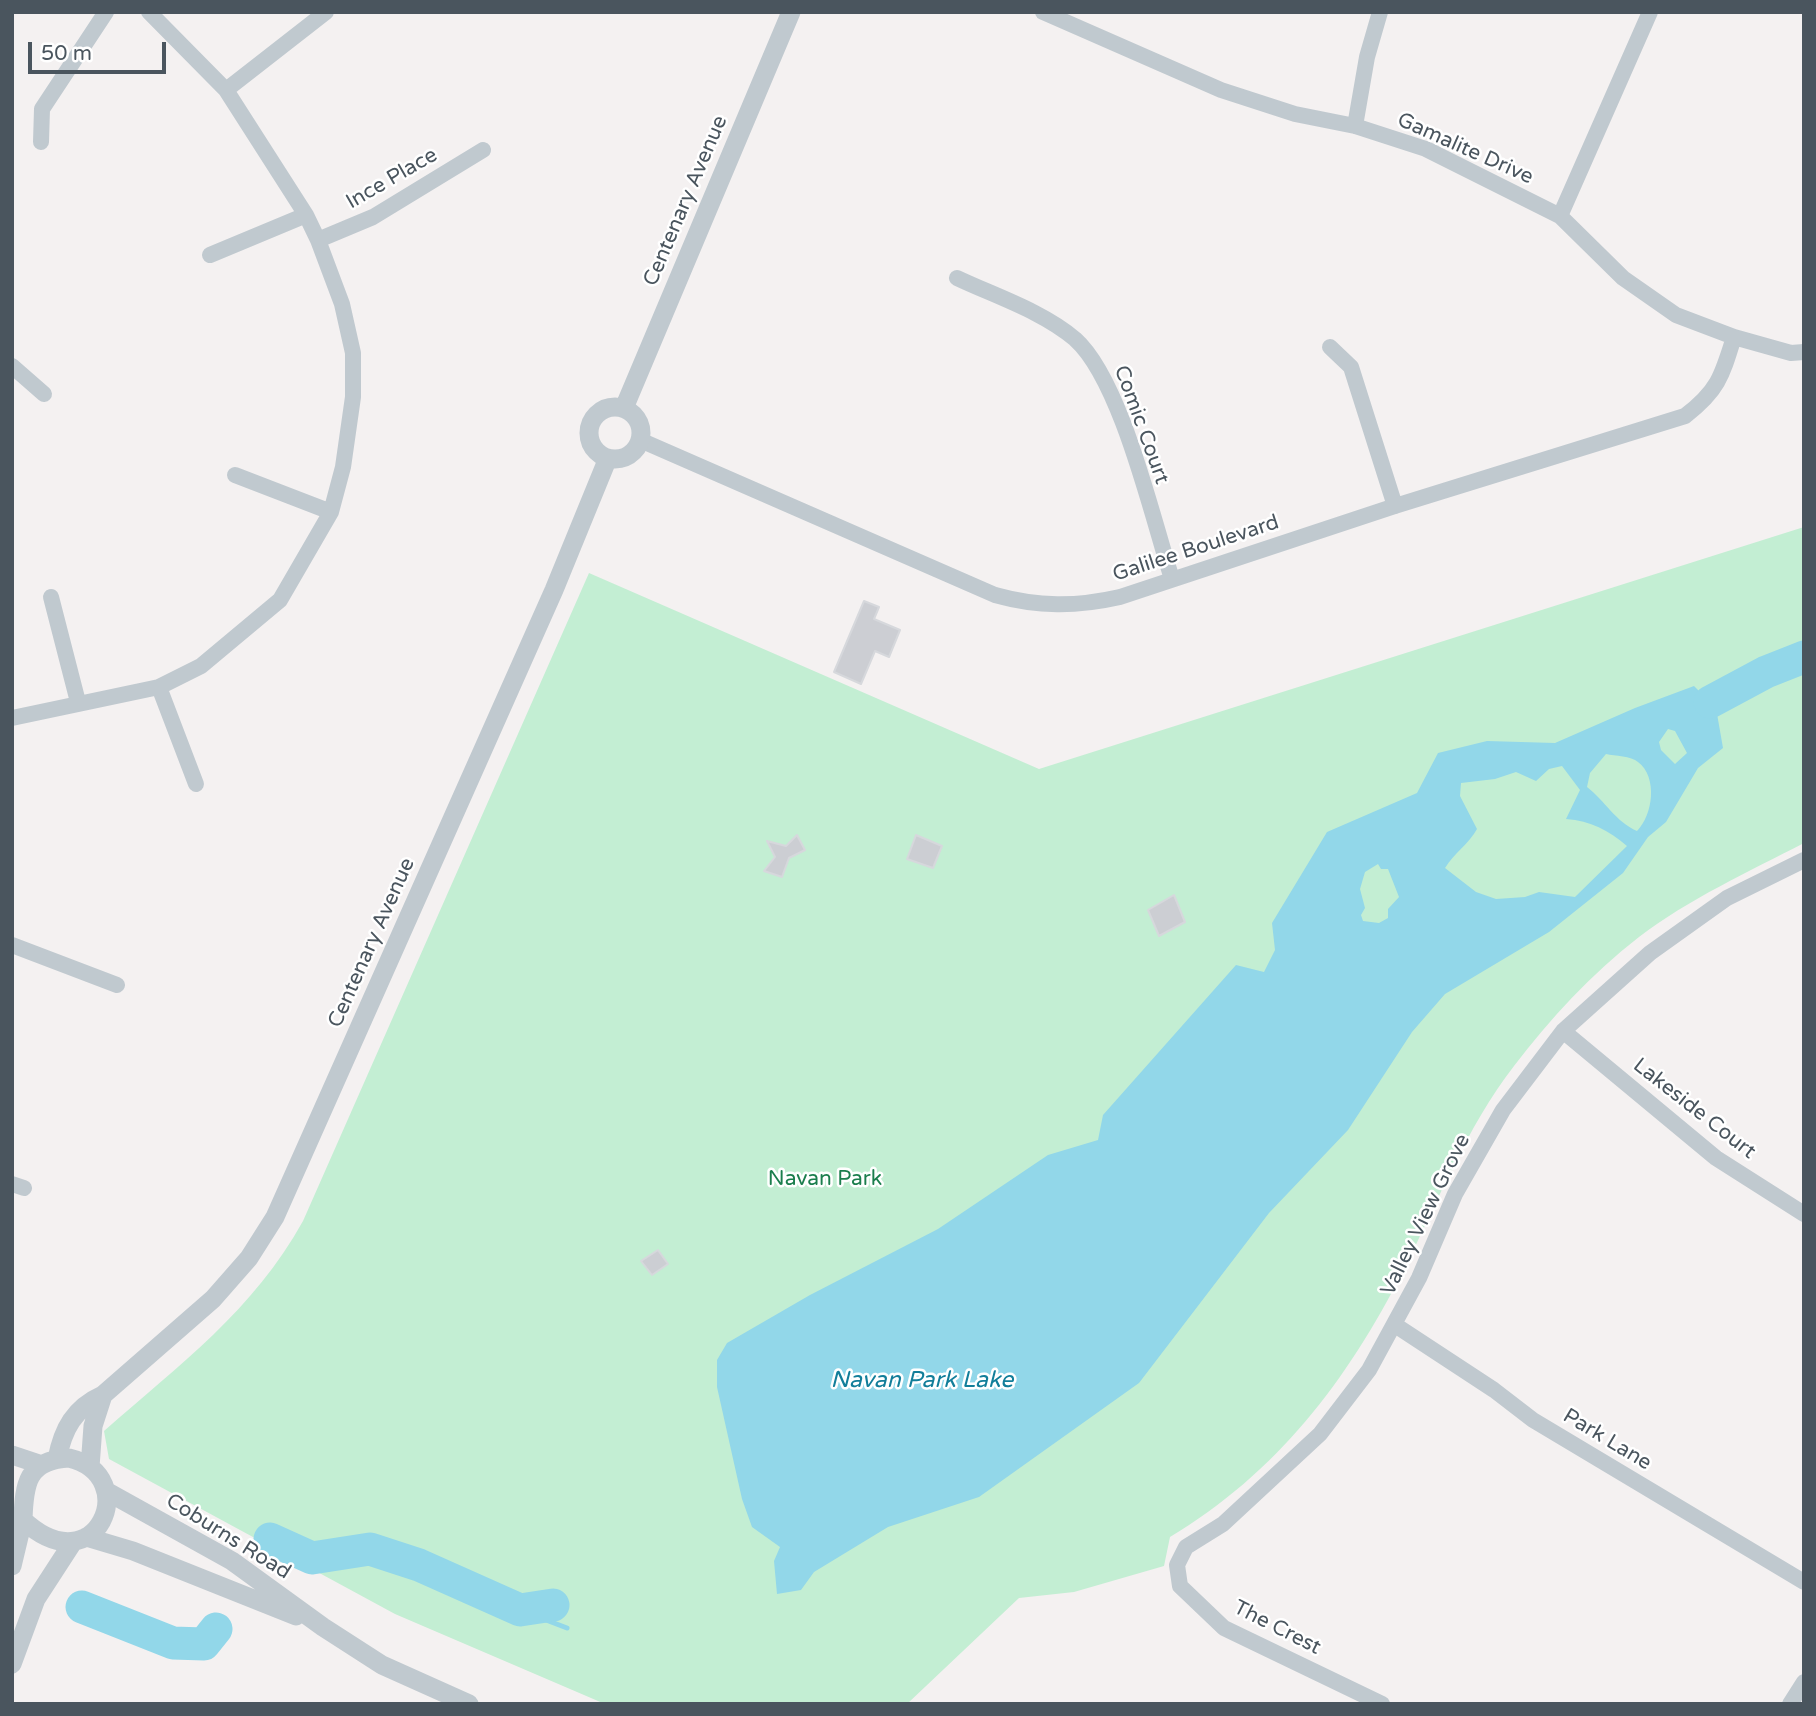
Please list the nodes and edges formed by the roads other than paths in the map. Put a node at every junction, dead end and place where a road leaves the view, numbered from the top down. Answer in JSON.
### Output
{"nodes":[{"id":1,"x":106,"y":12,"type":"edge"},
{"id":2,"x":149,"y":12,"type":"edge"},
{"id":3,"x":326,"y":12,"type":"edge"},
{"id":4,"x":791,"y":12,"type":"edge"},
{"id":5,"x":1043,"y":12,"type":"edge"},
{"id":6,"x":1380,"y":12,"type":"edge"},
{"id":7,"x":1650,"y":12,"type":"edge"},
{"id":8,"x":226,"y":90,"type":"junction"},
{"id":9,"x":1355,"y":126,"type":"junction"},
{"id":10,"x":41,"y":142,"type":"dead end"},
{"id":11,"x":483,"y":150,"type":"dead end"},
{"id":12,"x":306,"y":215,"type":"junction"},
{"id":13,"x":1560,"y":216,"type":"junction"},
{"id":14,"x":318,"y":240,"type":"junction"},
{"id":15,"x":211,"y":255,"type":"dead end"},
{"id":16,"x":957,"y":278,"type":"dead end"},
{"id":17,"x":1734,"y":337,"type":"junction"},
{"id":18,"x":1329,"y":347,"type":"dead end"},
{"id":19,"x":1804,"y":352,"type":"edge"},
{"id":20,"x":12,"y":366,"type":"edge"},
{"id":21,"x":44,"y":394,"type":"dead end"},
{"id":22,"x":624,"y":408,"type":"junction"},
{"id":23,"x":640,"y":440,"type":"junction"},
{"id":24,"x":608,"y":458,"type":"junction"},
{"id":25,"x":235,"y":475,"type":"dead end"},
{"id":26,"x":1395,"y":506,"type":"junction"},
{"id":27,"x":331,"y":512,"type":"junction"},
{"id":28,"x":1171,"y":579,"type":"junction"},
{"id":29,"x":51,"y":597,"type":"dead end"},
{"id":30,"x":159,"y":687,"type":"junction"},
{"id":31,"x":78,"y":702,"type":"junction"},
{"id":32,"x":12,"y":718,"type":"edge"},
{"id":33,"x":196,"y":784,"type":"dead end"},
{"id":34,"x":1804,"y":860,"type":"edge"},
{"id":35,"x":12,"y":945,"type":"edge"},
{"id":36,"x":117,"y":985,"type":"dead end"},
{"id":37,"x":1563,"y":1031,"type":"junction"},
{"id":38,"x":1804,"y":1214,"type":"edge"},
{"id":39,"x":1395,"y":1325,"type":"junction"},
{"id":40,"x":103,"y":1395,"type":"junction"},
{"id":41,"x":12,"y":1455,"type":"edge"},
{"id":42,"x":50,"y":1462,"type":"junction"},
{"id":43,"x":90,"y":1466,"type":"junction"},
{"id":44,"x":106,"y":1491,"type":"junction"},
{"id":45,"x":20,"y":1511,"type":"edge"},
{"id":46,"x":80,"y":1540,"type":"junction"},
{"id":47,"x":1177,"y":1565,"type":"joint"},
{"id":48,"x":12,"y":1566,"type":"edge"},
{"id":49,"x":1804,"y":1582,"type":"edge"},
{"id":50,"x":323,"y":1627,"type":"junction"},
{"id":51,"x":12,"y":1664,"type":"edge"},
{"id":52,"x":1804,"y":1682,"type":"edge"},
{"id":53,"x":469,"y":1704,"type":"edge"},
{"id":54,"x":1382,"y":1704,"type":"edge"},
{"id":55,"x":1790,"y":1704,"type":"edge"}],
"edges":[{"from":1,"to":10,"type":"street"},
{"from":2,"to":8,"type":"street"},
{"from":3,"to":8,"type":"street"},
{"from":4,"to":22,"type":"street","name":"Centenary Avenue"},
{"from":5,"to":9,"type":"street","name":"Gamalite Drive"},
{"from":6,"to":9,"type":"street"},
{"from":7,"to":13,"type":"street"},
{"from":8,"to":12,"type":"street"},
{"from":9,"to":13,"type":"street","name":"Gamalite Drive"},
{"from":11,"to":14,"type":"street","name":"Ince Place"},
{"from":12,"to":14,"type":"street"},
{"from":12,"to":15,"type":"street"},
{"from":13,"to":17,"type":"street","name":"Gamalite Drive"},
{"from":14,"to":27,"type":"street"},
{"from":16,"to":28,"type":"street","name":"Comic Court"},
{"from":17,"to":19,"type":"street","name":"Gamalite Drive"},
{"from":17,"to":26,"type":"street","name":"Galilee Boulevard"},
{"from":18,"to":26,"type":"street"},
{"from":20,"to":21,"type":"street"},
{"from":22,"to":23,"type":"street"},
{"from":22,"to":24,"type":"street"},
{"from":23,"to":24,"type":"street"},
{"from":23,"to":28,"type":"street","name":"Galilee Boulevard"},
{"from":24,"to":40,"type":"street","name":"Centenary Avenue"},
{"from":25,"to":27,"type":"street"},
{"from":26,"to":28,"type":"street","name":"Galilee Boulevard"},
{"from":27,"to":30,"type":"street"},
{"from":29,"to":31,"type":"street"},
{"from":30,"to":31,"type":"street"},
{"from":30,"to":33,"type":"street"},
{"from":31,"to":32,"type":"street"},
{"from":34,"to":37,"type":"street","name":"Valley View Grove"},
{"from":35,"to":36,"type":"street"},
{"from":37,"to":38,"type":"street","name":"Lakeside Court"},
{"from":37,"to":39,"type":"street","name":"Valley View Grove"},
{"from":39,"to":47,"type":"street","name":"Valley View Grove"},
{"from":39,"to":49,"type":"street","name":"Park Lane"},
{"from":40,"to":42,"type":"street","name":"Centenary Avenue"},
{"from":40,"to":43,"type":"street"},
{"from":41,"to":42,"type":"street"},
{"from":42,"to":43,"type":"street"},
{"from":42,"to":45,"type":"street"},
{"from":43,"to":44,"type":"street"},
{"from":44,"to":46,"type":"street"},
{"from":44,"to":50,"type":"street","name":"Coburns Road"},
{"from":45,"to":46,"type":"street"},
{"from":45,"to":48,"type":"street"},
{"from":46,"to":50,"type":"street","name":"Coburns Road"},
{"from":46,"to":51,"type":"street"},
{"from":47,"to":54,"type":"street","name":"The Crest"},
{"from":50,"to":53,"type":"street","name":"Coburns Road"},
{"from":52,"to":55,"type":"street"}]}
